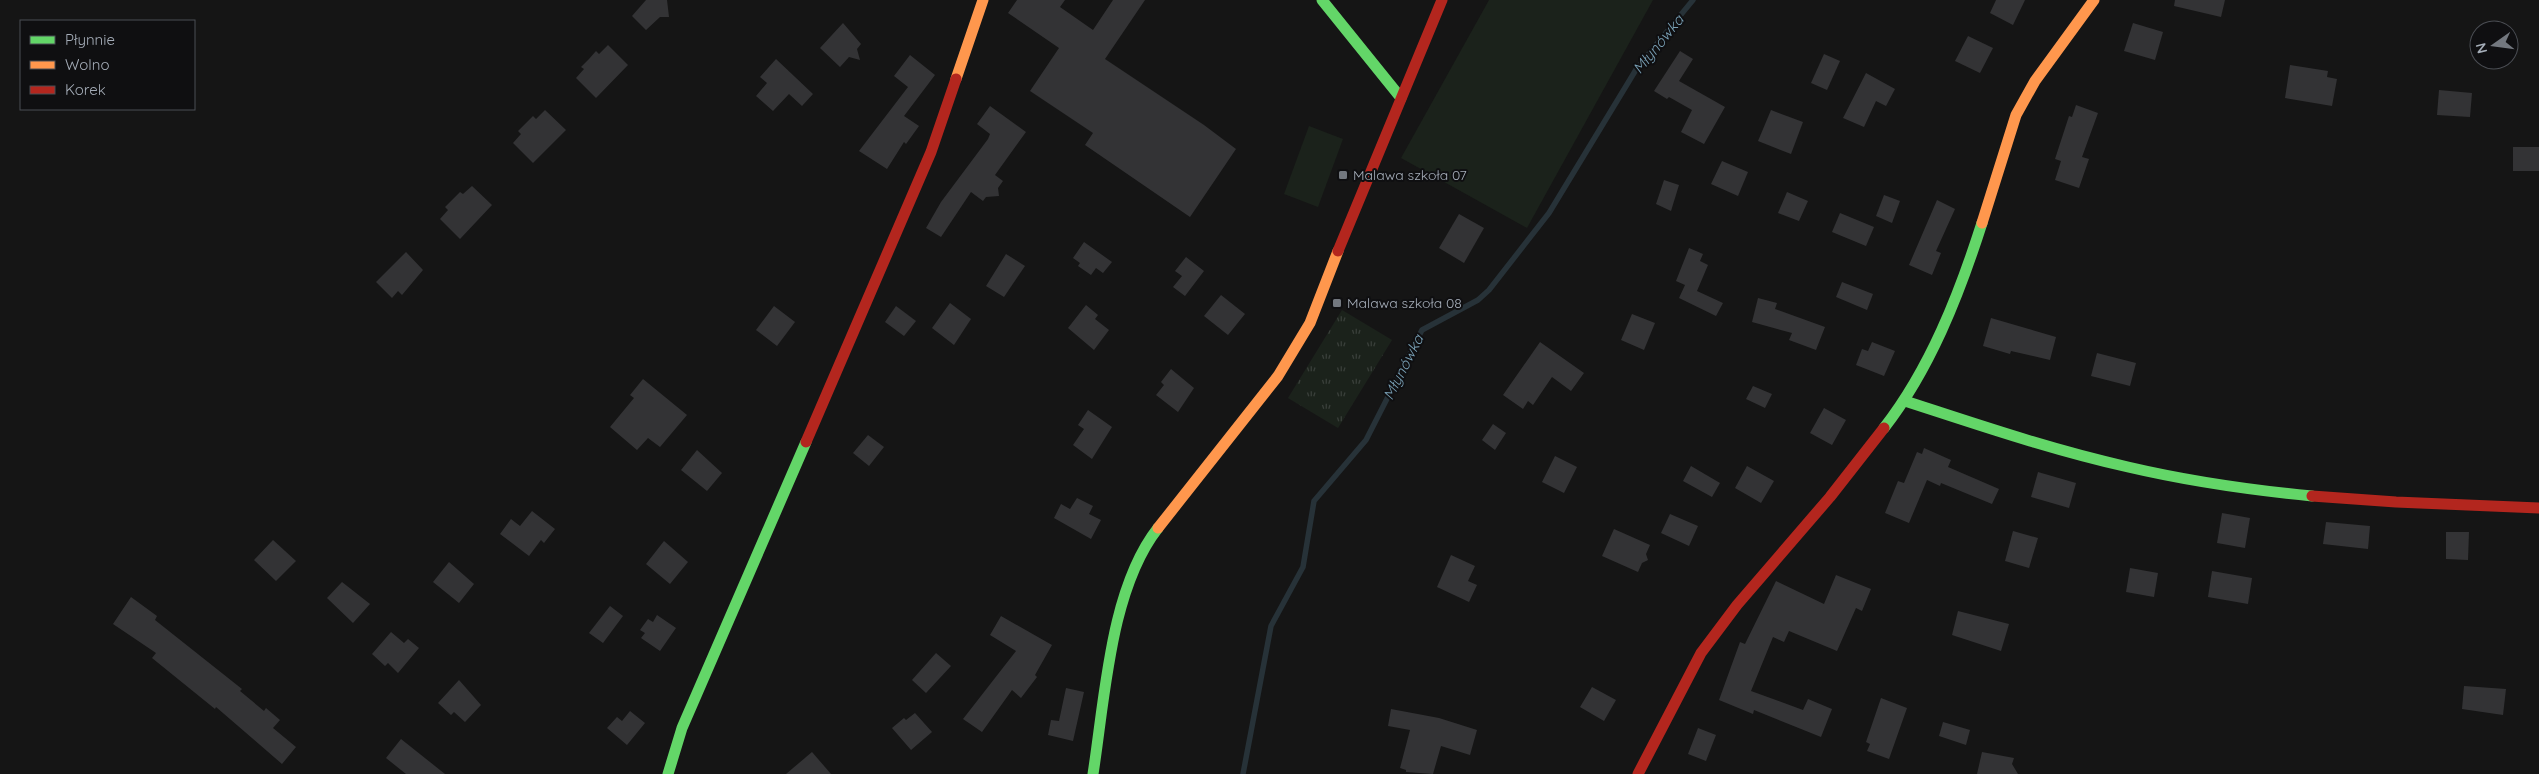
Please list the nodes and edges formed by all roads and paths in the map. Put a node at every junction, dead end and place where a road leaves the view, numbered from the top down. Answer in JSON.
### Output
{"nodes":[{"id":1,"x":983,"y":0,"type":"edge"},
{"id":2,"x":1322,"y":0,"type":"edge"},
{"id":3,"x":1442,"y":0,"type":"edge"},
{"id":4,"x":2094,"y":0,"type":"edge"},
{"id":5,"x":1401,"y":98,"type":"junction"},
{"id":6,"x":1905,"y":401,"type":"junction"},
{"id":7,"x":2539,"y":508,"type":"edge"},
{"id":8,"x":668,"y":774,"type":"edge"},
{"id":9,"x":1093,"y":774,"type":"edge"},
{"id":10,"x":1638,"y":774,"type":"edge"}],
"edges":[{"from":1,"to":8,"type":"street"},
{"from":2,"to":5,"type":"street"},
{"from":3,"to":5,"type":"street"},
{"from":4,"to":6,"type":"street"},
{"from":5,"to":9,"type":"street"},
{"from":6,"to":7,"type":"street"},
{"from":6,"to":10,"type":"street"}]}
